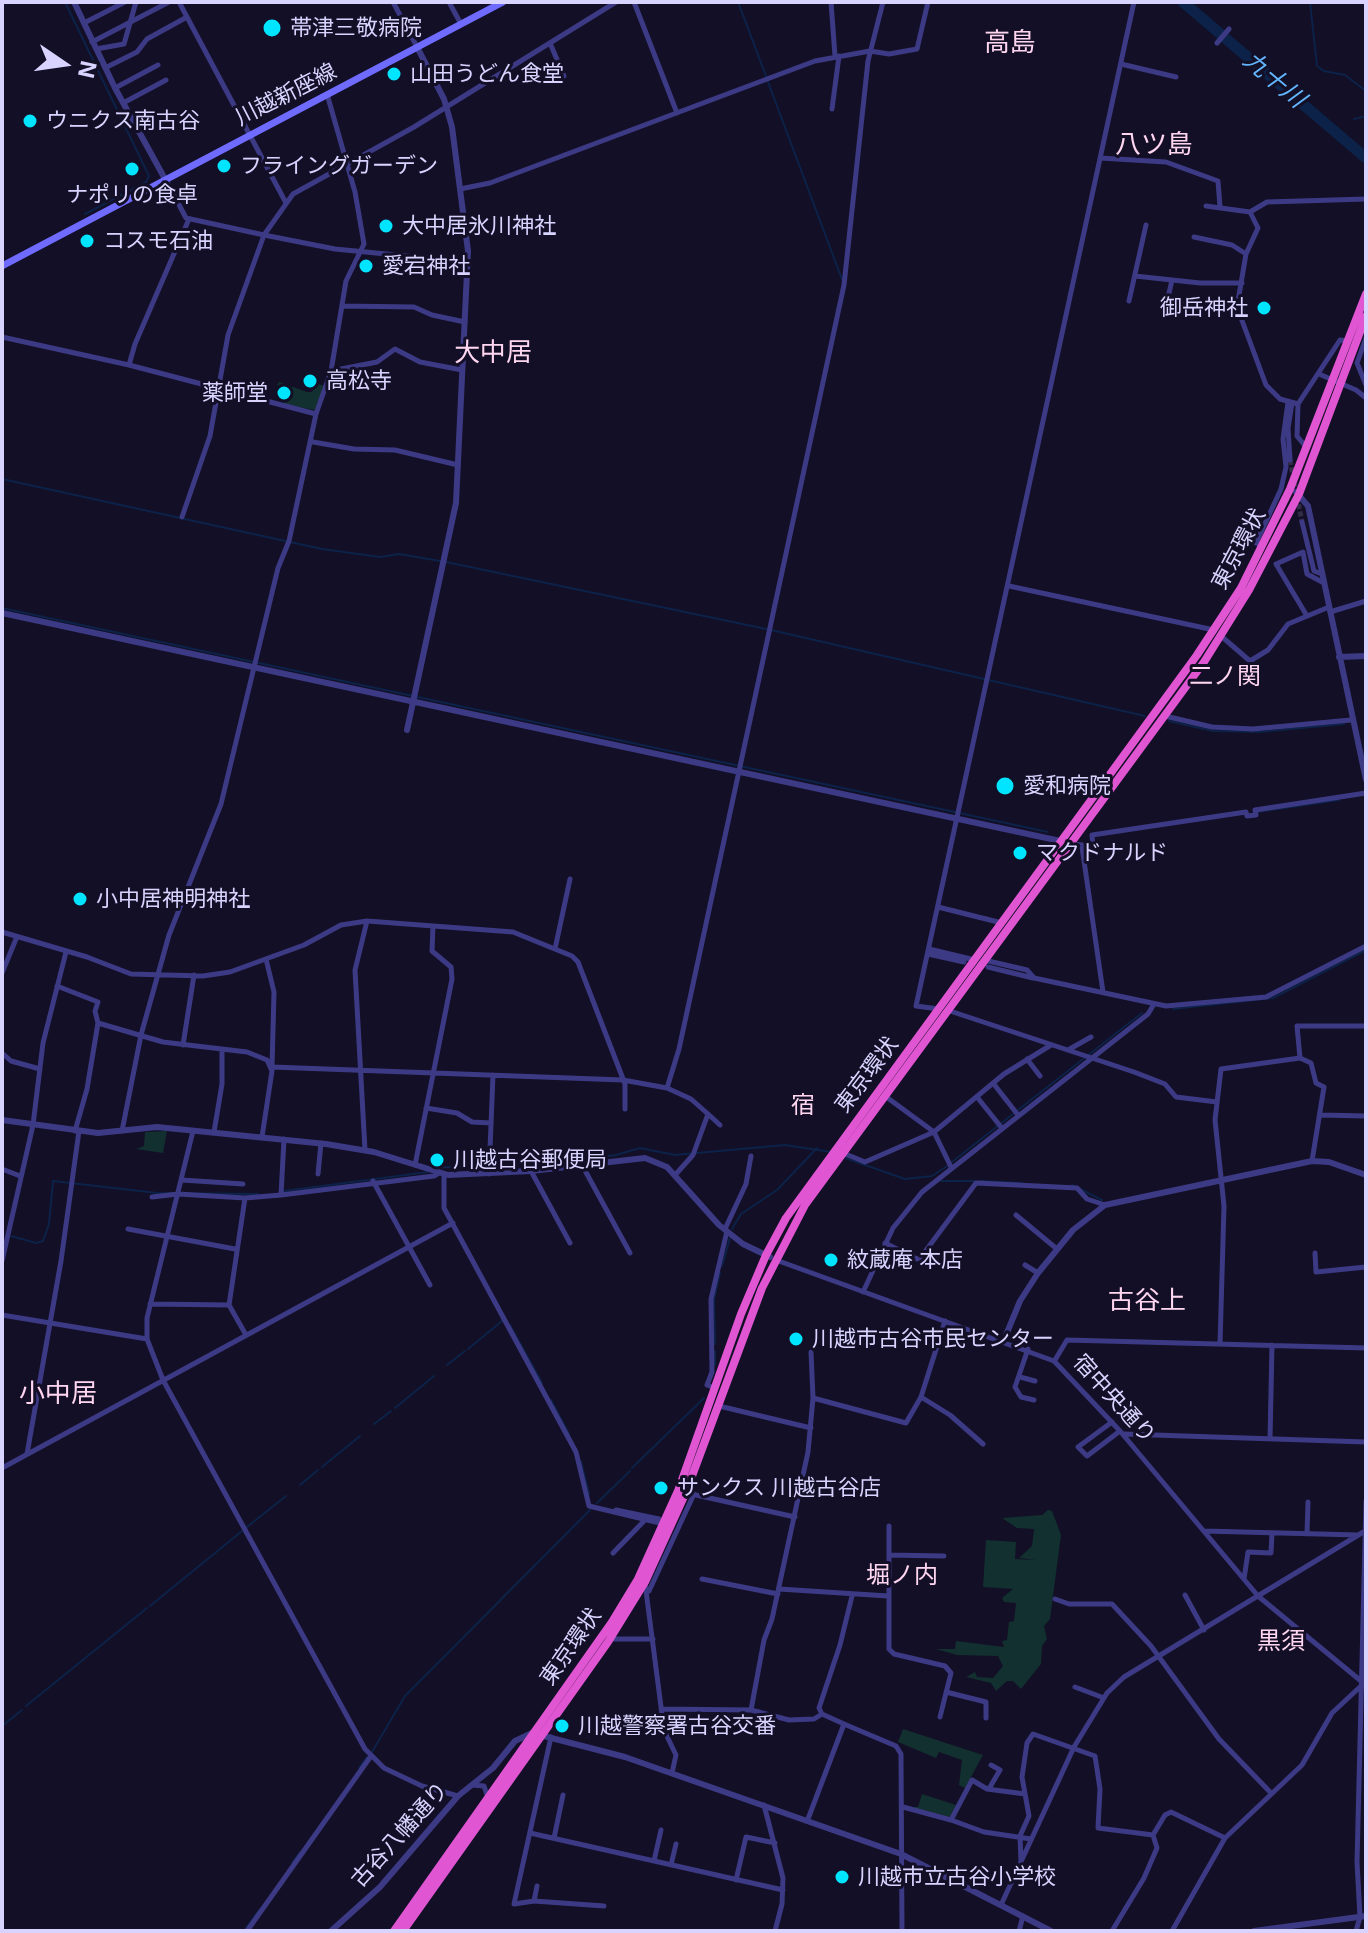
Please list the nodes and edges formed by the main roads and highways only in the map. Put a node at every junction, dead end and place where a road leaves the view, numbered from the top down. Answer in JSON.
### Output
{"nodes":[{"id":1,"x":503,"y":2,"type":"edge"},
{"id":2,"x":2,"y":266,"type":"edge"},
{"id":3,"x":1366,"y":294,"type":"edge"},
{"id":4,"x":1366,"y":316,"type":"edge"},
{"id":5,"x":1337,"y":381,"type":"junction"},
{"id":6,"x":1294,"y":491,"type":"junction"},
{"id":7,"x":1218,"y":633,"type":"junction"},
{"id":8,"x":1072,"y":844,"type":"junction"},
{"id":9,"x":983,"y":962,"type":"junction"},
{"id":10,"x":943,"y":1010,"type":"junction"},
{"id":11,"x":542,"y":1735,"type":"junction"},
{"id":12,"x":394,"y":1931,"type":"edge"},
{"id":13,"x":403,"y":1931,"type":"edge"}],
"edges":[{"from":1,"to":2,"type":"main road","name":"川越新座線"},
{"from":3,"to":5,"type":"highway","name":"東京環状"},
{"from":4,"to":5,"type":"highway","name":"東京環状"},
{"from":5,"to":6,"type":"highway","name":"東京環状"},
{"from":5,"to":6,"type":"highway","name":"東京環状"},
{"from":6,"to":7,"type":"highway","name":"東京環状"},
{"from":6,"to":7,"type":"highway","name":"東京環状"},
{"from":7,"to":8,"type":"highway","name":"東京環状"},
{"from":7,"to":8,"type":"highway","name":"東京環状"},
{"from":8,"to":9,"type":"highway","name":"東京環状"},
{"from":8,"to":9,"type":"highway","name":"東京環状"},
{"from":9,"to":10,"type":"highway","name":"東京環状"},
{"from":10,"to":11,"type":"highway","name":"東京環状"},
{"from":10,"to":11,"type":"highway","name":"東京環状"},
{"from":11,"to":12,"type":"highway","name":"東京環状"},
{"from":11,"to":13,"type":"highway","name":"東京環状"}]}
